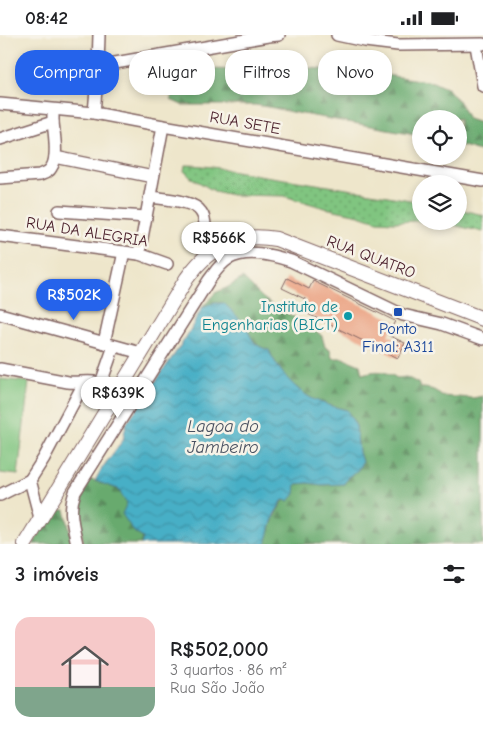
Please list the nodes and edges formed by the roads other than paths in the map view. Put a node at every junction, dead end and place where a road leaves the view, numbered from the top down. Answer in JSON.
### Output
{"nodes":[{"id":1,"x":99,"y":35,"type":"edge"},
{"id":2,"x":279,"y":35,"type":"edge"},
{"id":3,"x":337,"y":35,"type":"edge"},
{"id":4,"x":480,"y":44,"type":"edge"},
{"id":5,"x":99,"y":50,"type":"edge"},
{"id":6,"x":119,"y":62,"type":"edge"},
{"id":7,"x":483,"y":86,"type":"edge"},
{"id":8,"x":96,"y":95,"type":"edge"},
{"id":9,"x":0,"y":104,"type":"edge"},
{"id":10,"x":53,"y":109,"type":"junction"},
{"id":11,"x":94,"y":113,"type":"junction"},
{"id":12,"x":54,"y":122,"type":"junction"},
{"id":13,"x":163,"y":126,"type":"junction"},
{"id":14,"x":0,"y":139,"type":"edge"},
{"id":15,"x":54,"y":161,"type":"junction"},
{"id":16,"x":154,"y":177,"type":"junction"},
{"id":17,"x":0,"y":178,"type":"edge"},
{"id":18,"x":483,"y":181,"type":"edge"},
{"id":19,"x":150,"y":197,"type":"junction"},
{"id":20,"x":59,"y":211,"type":"dead end"},
{"id":21,"x":146,"y":217,"type":"junction"},
{"id":22,"x":0,"y":236,"type":"edge"},
{"id":23,"x":124,"y":252,"type":"junction"},
{"id":24,"x":139,"y":254,"type":"junction"},
{"id":25,"x":208,"y":254,"type":"junction"},
{"id":26,"x":167,"y":264,"type":"dead end"},
{"id":27,"x":0,"y":314,"type":"edge"},
{"id":28,"x":483,"y":319,"type":"edge"},
{"id":29,"x":483,"y":339,"type":"edge"},
{"id":30,"x":109,"y":344,"type":"junction"},
{"id":31,"x":142,"y":353,"type":"junction"},
{"id":32,"x":0,"y":369,"type":"edge"},
{"id":33,"x":84,"y":383,"type":"junction"},
{"id":34,"x":101,"y":383,"type":"junction"},
{"id":35,"x":118,"y":391,"type":"junction"},
{"id":36,"x":30,"y":480,"type":"junction"},
{"id":37,"x":6,"y":489,"type":"edge"},
{"id":38,"x":0,"y":495,"type":"edge"},
{"id":39,"x":40,"y":518,"type":"junction"},
{"id":40,"x":25,"y":544,"type":"edge"},
{"id":41,"x":77,"y":544,"type":"edge"}],
"edges":[{"from":1,"to":5,"type":"street"},
{"from":2,"to":6,"type":"street"},
{"from":3,"to":4,"type":"street"},
{"from":4,"to":7,"type":"street"},
{"from":8,"to":11,"type":"street"},
{"from":9,"to":10,"type":"street","name":"RUA SETE"},
{"from":10,"to":11,"type":"street","name":"RUA SETE"},
{"from":10,"to":12,"type":"street"},
{"from":11,"to":13,"type":"street","name":"RUA SETE"},
{"from":12,"to":14,"type":"street"},
{"from":12,"to":15,"type":"street"},
{"from":13,"to":16,"type":"street"},
{"from":13,"to":18,"type":"street","name":"RUA SETE"},
{"from":15,"to":16,"type":"street"},
{"from":15,"to":17,"type":"street"},
{"from":16,"to":19,"type":"street"},
{"from":19,"to":21,"type":"street"},
{"from":19,"to":25,"type":"street"},
{"from":20,"to":21,"type":"street"},
{"from":21,"to":24,"type":"street"},
{"from":22,"to":23,"type":"street","name":"RUA DA ALEGRIA"},
{"from":23,"to":24,"type":"street","name":"RUA DA ALEGRIA"},
{"from":23,"to":30,"type":"street"},
{"from":24,"to":26,"type":"street","name":"RUA DA ALEGRIA"},
{"from":25,"to":28,"type":"main road","name":"RUA QUATRO"},
{"from":25,"to":31,"type":"main road"},
{"from":27,"to":30,"type":"street"},
{"from":29,"to":41,"type":"street"},
{"from":30,"to":31,"type":"street"},
{"from":30,"to":34,"type":"street"},
{"from":31,"to":35,"type":"main road"},
{"from":32,"to":33,"type":"street"},
{"from":33,"to":34,"type":"street"},
{"from":33,"to":36,"type":"street"},
{"from":34,"to":35,"type":"street"},
{"from":35,"to":39,"type":"main road"},
{"from":36,"to":37,"type":"street"},
{"from":36,"to":39,"type":"street"},
{"from":37,"to":38,"type":"street"},
{"from":39,"to":40,"type":"main road"}]}
